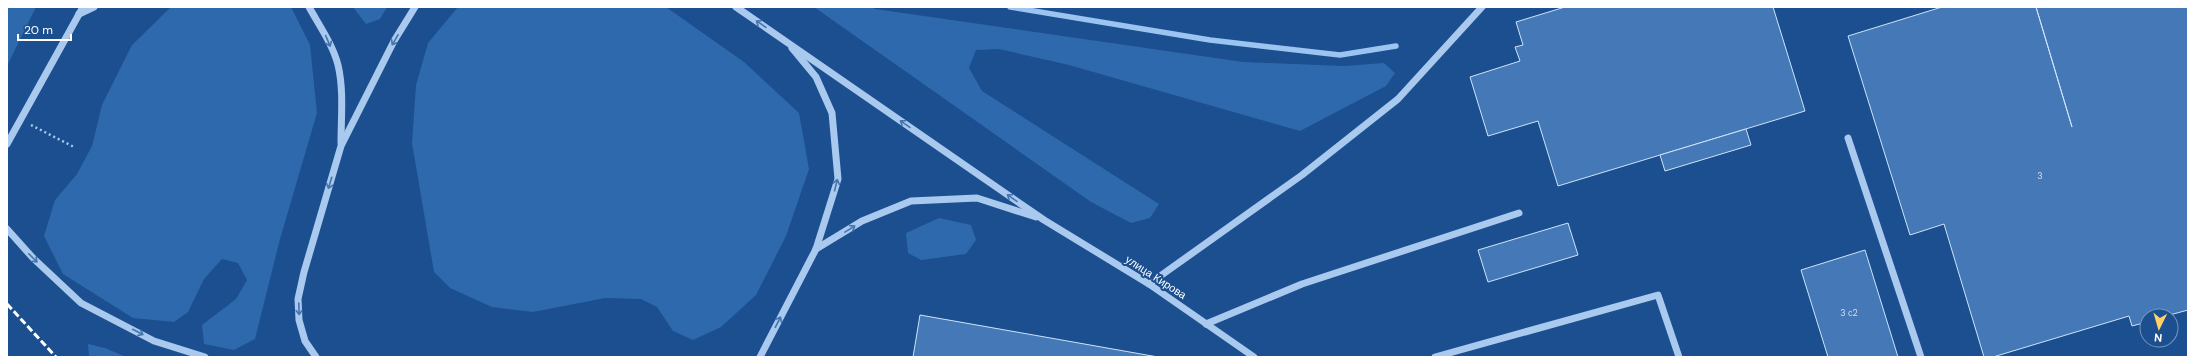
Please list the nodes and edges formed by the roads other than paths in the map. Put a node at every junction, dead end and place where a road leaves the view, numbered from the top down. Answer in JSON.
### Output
{"nodes":[{"id":1,"x":94,"y":7,"type":"edge"},
{"id":2,"x":309,"y":7,"type":"edge"},
{"id":3,"x":415,"y":7,"type":"edge"},
{"id":4,"x":736,"y":7,"type":"edge"},
{"id":5,"x":1482,"y":7,"type":"edge"},
{"id":6,"x":81,"y":9,"type":"edge"},
{"id":7,"x":787,"y":42,"type":"junction"},
{"id":8,"x":1848,"y":138,"type":"dead end"},
{"id":9,"x":7,"y":144,"type":"edge"},
{"id":10,"x":341,"y":146,"type":"junction"},
{"id":11,"x":1519,"y":213,"type":"dead end"},
{"id":12,"x":1044,"y":220,"type":"junction"},
{"id":13,"x":7,"y":229,"type":"edge"},
{"id":14,"x":816,"y":249,"type":"junction"},
{"id":15,"x":1149,"y":284,"type":"junction"},
{"id":16,"x":1206,"y":324,"type":"junction"},
{"id":17,"x":205,"y":357,"type":"edge"},
{"id":18,"x":316,"y":357,"type":"edge"},
{"id":19,"x":760,"y":357,"type":"edge"},
{"id":20,"x":1254,"y":357,"type":"edge"},
{"id":21,"x":1435,"y":357,"type":"edge"},
{"id":22,"x":1679,"y":357,"type":"edge"},
{"id":23,"x":1921,"y":357,"type":"edge"}],
"edges":[{"from":1,"to":6,"type":"street"},
{"from":2,"to":10,"type":"street","one_way":true},
{"from":3,"to":10,"type":"street","one_way":true},
{"from":7,"to":4,"type":"street","one_way":true},
{"from":5,"to":15,"type":"street"},
{"from":6,"to":9,"type":"street"},
{"from":12,"to":7,"type":"street","one_way":true},
{"from":14,"to":7,"type":"street","one_way":true},
{"from":8,"to":23,"type":"street"},
{"from":10,"to":18,"type":"street","one_way":true},
{"from":11,"to":16,"type":"street"},
{"from":14,"to":12,"type":"street","one_way":true},
{"from":12,"to":15,"type":"street","name":"улица Кирова"},
{"from":13,"to":17,"type":"street","one_way":true},
{"from":19,"to":14,"type":"street","one_way":true},
{"from":15,"to":16,"type":"street","name":"улица Кирова"},
{"from":16,"to":20,"type":"street","name":"улица Кирова"},
{"from":21,"to":22,"type":"street"}]}
